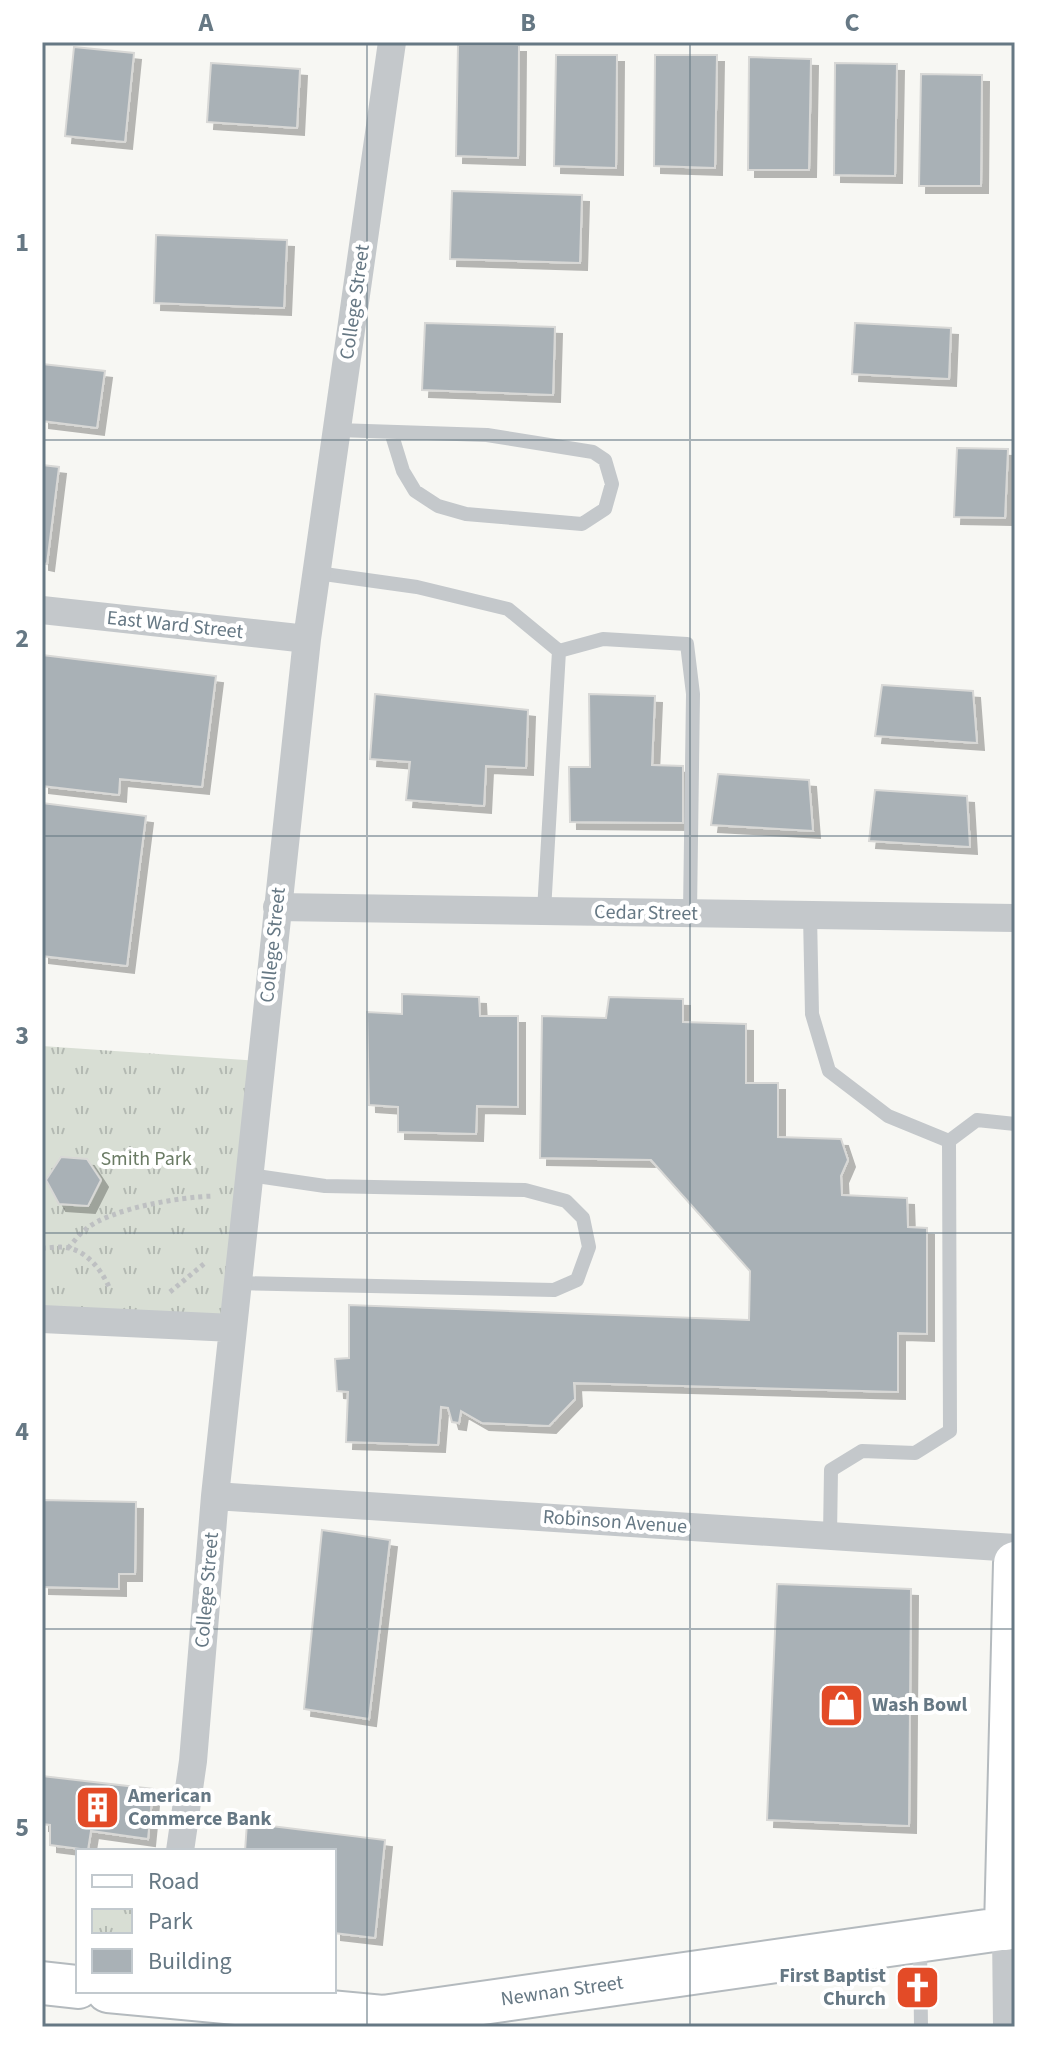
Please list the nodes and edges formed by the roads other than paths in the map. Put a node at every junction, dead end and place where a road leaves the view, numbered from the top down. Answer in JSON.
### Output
{"nodes":[{"id":1,"x":392,"y":42,"type":"edge"},
{"id":2,"x":337,"y":430,"type":"junction"},
{"id":3,"x":391,"y":432,"type":"junction"},
{"id":4,"x":317,"y":573,"type":"junction"},
{"id":5,"x":42,"y":610,"type":"edge"},
{"id":6,"x":307,"y":639,"type":"junction"},
{"id":7,"x":559,"y":651,"type":"junction"},
{"id":8,"x":277,"y":907,"type":"junction"},
{"id":9,"x":544,"y":911,"type":"junction"},
{"id":10,"x":690,"y":913,"type":"junction"},
{"id":11,"x":810,"y":915,"type":"junction"},
{"id":12,"x":1015,"y":918,"type":"edge"},
{"id":13,"x":1015,"y":1124,"type":"edge"},
{"id":14,"x":949,"y":1141,"type":"junction"},
{"id":15,"x":248,"y":1186,"type":"junction"},
{"id":16,"x":237,"y":1283,"type":"junction"},
{"id":17,"x":42,"y":1319,"type":"edge"},
{"id":18,"x":233,"y":1328,"type":"junction"},
{"id":19,"x":215,"y":1496,"type":"junction"},
{"id":20,"x":830,"y":1536,"type":"junction"},
{"id":21,"x":1015,"y":1548,"type":"edge"},
{"id":22,"x":1015,"y":1563,"type":"edge"},
{"id":23,"x":180,"y":1849,"type":"edge"},
{"id":24,"x":1010,"y":1928,"type":"edge"},
{"id":25,"x":920,"y":1941,"type":"junction"},
{"id":26,"x":42,"y":1983,"type":"edge"},
{"id":27,"x":76,"y":1987,"type":"edge"},
{"id":28,"x":161,"y":1994,"type":"edge"},
{"id":29,"x":383,"y":2022,"type":"edge"},
{"id":30,"x":921,"y":2027,"type":"edge"},
{"id":31,"x":1007,"y":2027,"type":"edge"}],
"edges":[{"from":1,"to":2,"type":"street","name":"College Street"},
{"from":2,"to":3,"type":"lane"},
{"from":2,"to":4,"type":"street","name":"College Street"},
{"from":3,"to":3,"type":"lane"},
{"from":4,"to":6,"type":"street","name":"College Street"},
{"from":4,"to":7,"type":"lane"},
{"from":5,"to":6,"type":"street","name":"East Ward Street"},
{"from":6,"to":8,"type":"street","name":"College Street"},
{"from":7,"to":9,"type":"lane"},
{"from":7,"to":10,"type":"lane"},
{"from":8,"to":9,"type":"street","name":"Cedar Street"},
{"from":8,"to":15,"type":"street","name":"College Street"},
{"from":9,"to":10,"type":"street","name":"Cedar Street"},
{"from":10,"to":11,"type":"street","name":"Cedar Street"},
{"from":11,"to":12,"type":"street","name":"Cedar Street"},
{"from":11,"to":14,"type":"lane"},
{"from":13,"to":14,"type":"lane"},
{"from":14,"to":20,"type":"lane"},
{"from":15,"to":16,"type":"street","name":"College Street"},
{"from":15,"to":16,"type":"lane"},
{"from":16,"to":18,"type":"street","name":"College Street"},
{"from":17,"to":18,"type":"street"},
{"from":18,"to":19,"type":"street","name":"College Street"},
{"from":19,"to":20,"type":"street","name":"Robinson Avenue"},
{"from":19,"to":23,"type":"street","name":"College Street"},
{"from":20,"to":21,"type":"street","name":"Robinson Avenue"},
{"from":22,"to":24,"type":"main road"},
{"from":24,"to":25,"type":"main road","name":"Newnan Street"},
{"from":24,"to":31,"type":"street"},
{"from":25,"to":29,"type":"main road","name":"Newnan Street"},
{"from":25,"to":30,"type":"lane"},
{"from":26,"to":27,"type":"main road"},
{"from":28,"to":29,"type":"main road","name":"Newnan Street"}]}
